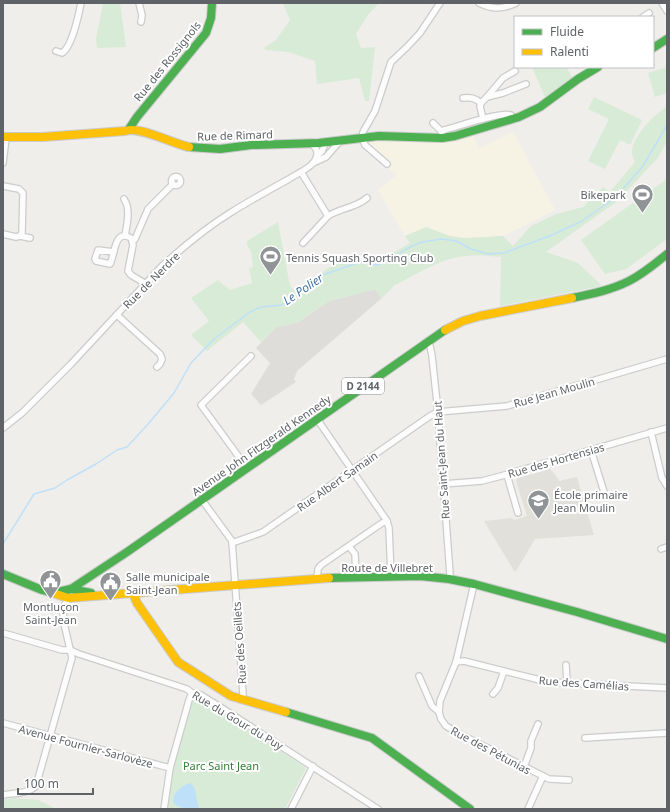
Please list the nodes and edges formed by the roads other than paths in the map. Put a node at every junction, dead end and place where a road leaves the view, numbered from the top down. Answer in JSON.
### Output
{"nodes":[{"id":1,"x":81,"y":3,"type":"edge"},
{"id":2,"x":139,"y":3,"type":"edge"},
{"id":3,"x":212,"y":3,"type":"edge"},
{"id":4,"x":440,"y":3,"type":"edge"},
{"id":5,"x":480,"y":3,"type":"edge"},
{"id":6,"x":516,"y":3,"type":"edge"},
{"id":7,"x":662,"y":3,"type":"edge"},
{"id":8,"x":667,"y":11,"type":"edge"},
{"id":9,"x":649,"y":13,"type":"dead end"},
{"id":10,"x":644,"y":16,"type":"edge"},
{"id":11,"x":141,"y":22,"type":"dead end"},
{"id":12,"x":667,"y":39,"type":"edge"},
{"id":13,"x":654,"y":45,"type":"edge"},
{"id":14,"x":56,"y":51,"type":"dead end"},
{"id":15,"x":596,"y":68,"type":"edge"},
{"id":16,"x":515,"y":71,"type":"dead end"},
{"id":17,"x":526,"y":84,"type":"dead end"},
{"id":18,"x":487,"y":97,"type":"junction"},
{"id":19,"x":463,"y":98,"type":"dead end"},
{"id":20,"x":481,"y":103,"type":"junction"},
{"id":21,"x":483,"y":119,"type":"junction"},
{"id":22,"x":513,"y":119,"type":"junction"},
{"id":23,"x":433,"y":123,"type":"dead end"},
{"id":24,"x":130,"y":129,"type":"junction"},
{"id":25,"x":442,"y":135,"type":"junction"},
{"id":26,"x":5,"y":138,"type":"edge"},
{"id":27,"x":362,"y":138,"type":"junction"},
{"id":28,"x":341,"y":140,"type":"junction"},
{"id":29,"x":326,"y":142,"type":"junction"},
{"id":30,"x":311,"y":144,"type":"junction"},
{"id":31,"x":319,"y":158,"type":"junction"},
{"id":32,"x":3,"y":163,"type":"edge"},
{"id":33,"x":387,"y":164,"type":"dead end"},
{"id":34,"x":301,"y":172,"type":"junction"},
{"id":35,"x":173,"y":184,"type":"dead end"},
{"id":36,"x":3,"y":186,"type":"edge"},
{"id":37,"x":367,"y":198,"type":"dead end"},
{"id":38,"x":124,"y":199,"type":"dead end"},
{"id":39,"x":328,"y":216,"type":"junction"},
{"id":40,"x":3,"y":234,"type":"edge"},
{"id":41,"x":20,"y":236,"type":"junction"},
{"id":42,"x":125,"y":236,"type":"junction"},
{"id":43,"x":30,"y":238,"type":"dead end"},
{"id":44,"x":133,"y":241,"type":"junction"},
{"id":45,"x":303,"y":243,"type":"dead end"},
{"id":46,"x":114,"y":252,"type":"dead end"},
{"id":47,"x":667,"y":254,"type":"edge"},
{"id":48,"x":146,"y":284,"type":"junction"},
{"id":49,"x":117,"y":315,"type":"junction"},
{"id":50,"x":426,"y":342,"type":"junction"},
{"id":51,"x":251,"y":356,"type":"dead end"},
{"id":52,"x":667,"y":359,"type":"edge"},
{"id":53,"x":156,"y":367,"type":"dead end"},
{"id":54,"x":438,"y":412,"type":"junction"},
{"id":55,"x":317,"y":418,"type":"junction"},
{"id":56,"x":3,"y":428,"type":"edge"},
{"id":57,"x":667,"y":428,"type":"edge"},
{"id":58,"x":652,"y":432,"type":"junction"},
{"id":59,"x":591,"y":450,"type":"junction"},
{"id":60,"x":247,"y":468,"type":"junction"},
{"id":61,"x":352,"y":470,"type":"junction"},
{"id":62,"x":507,"y":475,"type":"junction"},
{"id":63,"x":443,"y":484,"type":"junction"},
{"id":64,"x":667,"y":486,"type":"edge"},
{"id":65,"x":604,"y":492,"type":"dead end"},
{"id":66,"x":202,"y":500,"type":"junction"},
{"id":67,"x":518,"y":513,"type":"dead end"},
{"id":68,"x":387,"y":521,"type":"junction"},
{"id":69,"x":232,"y":543,"type":"junction"},
{"id":70,"x":351,"y":549,"type":"dead end"},
{"id":71,"x":3,"y":574,"type":"edge"},
{"id":72,"x":391,"y":576,"type":"junction"},
{"id":73,"x":356,"y":577,"type":"junction"},
{"id":74,"x":87,"y":579,"type":"junction"},
{"id":75,"x":317,"y":579,"type":"junction"},
{"id":76,"x":449,"y":579,"type":"junction"},
{"id":77,"x":474,"y":584,"type":"junction"},
{"id":78,"x":235,"y":586,"type":"junction"},
{"id":79,"x":71,"y":590,"type":"junction"},
{"id":80,"x":80,"y":591,"type":"junction"},
{"id":81,"x":53,"y":593,"type":"junction"},
{"id":82,"x":91,"y":593,"type":"junction"},
{"id":83,"x":133,"y":593,"type":"junction"},
{"id":84,"x":100,"y":594,"type":"junction"},
{"id":85,"x":68,"y":598,"type":"junction"},
{"id":86,"x":3,"y":633,"type":"edge"},
{"id":87,"x":667,"y":638,"type":"edge"},
{"id":88,"x":70,"y":650,"type":"junction"},
{"id":89,"x":456,"y":662,"type":"junction"},
{"id":90,"x":566,"y":665,"type":"dead end"},
{"id":91,"x":504,"y":672,"type":"junction"},
{"id":92,"x":419,"y":676,"type":"dead end"},
{"id":93,"x":567,"y":683,"type":"junction"},
{"id":94,"x":667,"y":688,"type":"edge"},
{"id":95,"x":192,"y":693,"type":"junction"},
{"id":96,"x":493,"y":694,"type":"dead end"},
{"id":97,"x":242,"y":700,"type":"junction"},
{"id":98,"x":439,"y":712,"type":"junction"},
{"id":99,"x":3,"y":723,"type":"edge"},
{"id":100,"x":538,"y":724,"type":"dead end"},
{"id":101,"x":667,"y":733,"type":"edge"},
{"id":102,"x":50,"y":736,"type":"junction"},
{"id":103,"x":585,"y":738,"type":"dead end"},
{"id":104,"x":313,"y":766,"type":"junction"},
{"id":105,"x":524,"y":767,"type":"junction"},
{"id":106,"x":170,"y":768,"type":"junction"},
{"id":107,"x":543,"y":776,"type":"junction"},
{"id":108,"x":569,"y":780,"type":"dead end"},
{"id":109,"x":3,"y":795,"type":"edge"},
{"id":110,"x":164,"y":809,"type":"edge"},
{"id":111,"x":290,"y":809,"type":"edge"},
{"id":112,"x":378,"y":809,"type":"edge"},
{"id":113,"x":470,"y":809,"type":"edge"},
{"id":114,"x":528,"y":809,"type":"edge"}],
"edges":[{"from":1,"to":14,"type":"street"},
{"from":2,"to":11,"type":"street"},
{"from":3,"to":24,"type":"main road","name":"Rue des Rossignols"},
{"from":4,"to":27,"type":"street"},
{"from":5,"to":6,"type":"street"},
{"from":7,"to":8,"type":"street"},
{"from":9,"to":10,"type":"street"},
{"from":12,"to":13,"type":"main road"},
{"from":15,"to":22,"type":"main road","name":"Rue de Rimard"},
{"from":16,"to":18,"type":"street"},
{"from":17,"to":18,"type":"street"},
{"from":18,"to":20,"type":"street"},
{"from":19,"to":20,"type":"street"},
{"from":20,"to":21,"type":"street"},
{"from":21,"to":22,"type":"street"},
{"from":21,"to":25,"type":"street"},
{"from":22,"to":25,"type":"main road","name":"Rue de Rimard"},
{"from":23,"to":25,"type":"street"},
{"from":24,"to":26,"type":"main road","name":"Rue de Rimard"},
{"from":24,"to":30,"type":"main road","name":"Rue de Rimard"},
{"from":25,"to":27,"type":"main road","name":"Rue de Rimard"},
{"from":26,"to":32,"type":"street"},
{"from":27,"to":28,"type":"main road","name":"Rue de Rimard"},
{"from":27,"to":33,"type":"street"},
{"from":28,"to":29,"type":"main road","name":"Rue de Rimard"},
{"from":28,"to":31,"type":"street"},
{"from":29,"to":30,"type":"main road","name":"Rue de Rimard"},
{"from":29,"to":31,"type":"street","name":"Rue de Nerdre"},
{"from":30,"to":31,"type":"street"},
{"from":31,"to":34,"type":"street","name":"Rue de Nerdre"},
{"from":34,"to":39,"type":"street"},
{"from":34,"to":48,"type":"street","name":"Rue de Nerdre"},
{"from":35,"to":44,"type":"street"},
{"from":36,"to":41,"type":"street"},
{"from":37,"to":39,"type":"street"},
{"from":38,"to":42,"type":"street"},
{"from":39,"to":45,"type":"street"},
{"from":40,"to":41,"type":"street"},
{"from":41,"to":43,"type":"street"},
{"from":42,"to":44,"type":"street"},
{"from":42,"to":46,"type":"street"},
{"from":44,"to":48,"type":"street"},
{"from":47,"to":50,"type":"main road","name":"Avenue John Fitzgerald Kennedy","number":"D 2144"},
{"from":48,"to":49,"type":"street","name":"Rue de Nerdre"},
{"from":49,"to":53,"type":"street"},
{"from":49,"to":56,"type":"street","name":"Rue de Nerdre"},
{"from":50,"to":54,"type":"street","name":"Rue Saint-Jean du Haut"},
{"from":50,"to":55,"type":"main road","name":"Avenue John Fitzgerald Kennedy","number":"D 2144"},
{"from":51,"to":60,"type":"street"},
{"from":52,"to":54,"type":"street","name":"Rue Jean Moulin"},
{"from":54,"to":61,"type":"street","name":"Rue Albert Samain"},
{"from":54,"to":63,"type":"street","name":"Rue Saint-Jean du Haut"},
{"from":55,"to":60,"type":"main road","name":"Avenue John Fitzgerald Kennedy","number":"D 2144"},
{"from":55,"to":61,"type":"street"},
{"from":57,"to":58,"type":"street","name":"Rue des Hortensias"},
{"from":58,"to":59,"type":"street","name":"Rue des Hortensias"},
{"from":58,"to":64,"type":"street"},
{"from":59,"to":62,"type":"street","name":"Rue des Hortensias"},
{"from":59,"to":65,"type":"street"},
{"from":60,"to":66,"type":"main road","name":"Avenue John Fitzgerald Kennedy","number":"D 2144"},
{"from":61,"to":68,"type":"street"},
{"from":61,"to":69,"type":"street","name":"Rue Albert Samain"},
{"from":62,"to":63,"type":"street","name":"Rue des Hortensias"},
{"from":62,"to":67,"type":"street"},
{"from":63,"to":76,"type":"street","name":"Rue Saint-Jean du Haut"},
{"from":66,"to":69,"type":"street"},
{"from":66,"to":74,"type":"main road","name":"Avenue John Fitzgerald Kennedy","number":"D 2144"},
{"from":68,"to":72,"type":"street"},
{"from":68,"to":75,"type":"street"},
{"from":69,"to":78,"type":"street","name":"Rue des Oeillets"},
{"from":70,"to":73,"type":"street"},
{"from":71,"to":81,"type":"main road","name":"Avenue John Fitzgerald Kennedy","number":"D 2144"},
{"from":72,"to":73,"type":"main road","name":"Route de Villebret"},
{"from":72,"to":76,"type":"main road","name":"Route de Villebret"},
{"from":73,"to":75,"type":"main road","name":"Route de Villebret"},
{"from":74,"to":79,"type":"main road","name":"Avenue John Fitzgerald Kennedy","number":"D 2144"},
{"from":74,"to":82,"type":"main road"},
{"from":75,"to":78,"type":"main road","name":"Route de Villebret"},
{"from":76,"to":77,"type":"main road","name":"Route de Villebret"},
{"from":77,"to":87,"type":"main road","name":"Route de Villebret"},
{"from":77,"to":89,"type":"street"},
{"from":78,"to":83,"type":"main road","name":"Route de Villebret"},
{"from":78,"to":97,"type":"street","name":"Rue des Oeillets"},
{"from":79,"to":80,"type":"main road"},
{"from":79,"to":81,"type":"main road","name":"Avenue John Fitzgerald Kennedy","number":"D 2144"},
{"from":80,"to":82,"type":"main road"},
{"from":80,"to":85,"type":"street"},
{"from":81,"to":85,"type":"main road"},
{"from":82,"to":84,"type":"main road"},
{"from":83,"to":84,"type":"main road","name":"Route de Villebret"},
{"from":83,"to":97,"type":"main road"},
{"from":84,"to":85,"type":"main road"},
{"from":85,"to":88,"type":"street"},
{"from":86,"to":88,"type":"street","name":"Rue du Gour du Puy"},
{"from":88,"to":95,"type":"street","name":"Rue du Gour du Puy"},
{"from":88,"to":102,"type":"street"},
{"from":89,"to":91,"type":"street","name":"Rue des Camélias"},
{"from":89,"to":98,"type":"street"},
{"from":90,"to":93,"type":"street"},
{"from":91,"to":93,"type":"street","name":"Rue des Camélias"},
{"from":91,"to":96,"type":"street"},
{"from":92,"to":98,"type":"street","name":"Rue des Pétunias"},
{"from":93,"to":94,"type":"street","name":"Rue des Camélias"},
{"from":95,"to":104,"type":"street","name":"Rue du Gour du Puy"},
{"from":95,"to":106,"type":"street"},
{"from":97,"to":113,"type":"main road"},
{"from":98,"to":105,"type":"street","name":"Rue des Pétunias"},
{"from":99,"to":102,"type":"street","name":"Avenue Fournier-Sarlovèze"},
{"from":100,"to":105,"type":"street"},
{"from":101,"to":103,"type":"street"},
{"from":102,"to":106,"type":"street","name":"Avenue Fournier-Sarlovèze"},
{"from":102,"to":109,"type":"street"},
{"from":104,"to":111,"type":"street"},
{"from":104,"to":112,"type":"street","name":"Rue du Gour du Puy"},
{"from":105,"to":107,"type":"street","name":"Rue des Pétunias"},
{"from":106,"to":110,"type":"street"},
{"from":107,"to":108,"type":"street","name":"Rue des Pétunias"},
{"from":107,"to":114,"type":"street"}]}
